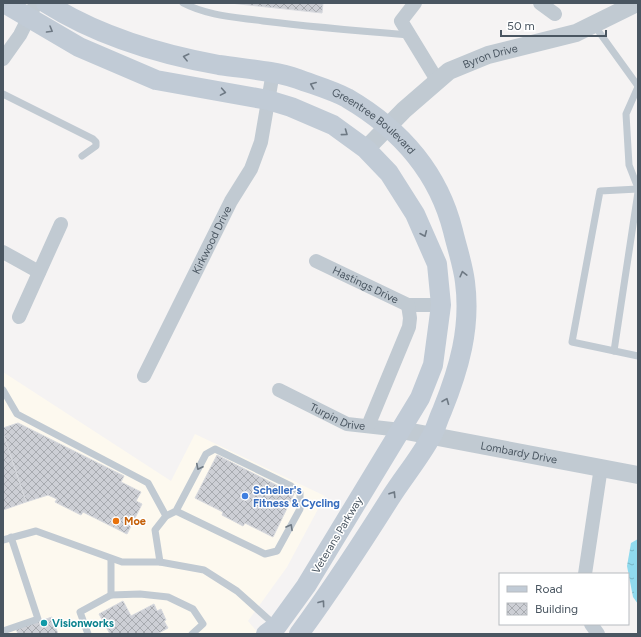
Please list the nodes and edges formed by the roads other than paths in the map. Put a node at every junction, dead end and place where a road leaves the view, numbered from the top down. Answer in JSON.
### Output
{"nodes":[{"id":1,"x":4,"y":3,"type":"edge"},
{"id":2,"x":46,"y":3,"type":"edge"},
{"id":3,"x":183,"y":3,"type":"edge"},
{"id":4,"x":415,"y":3,"type":"edge"},
{"id":5,"x":540,"y":3,"type":"edge"},
{"id":6,"x":637,"y":3,"type":"edge"},
{"id":7,"x":32,"y":10,"type":"edge"},
{"id":8,"x":555,"y":14,"type":"dead end"},
{"id":9,"x":594,"y":25,"type":"junction"},
{"id":10,"x":410,"y":35,"type":"junction"},
{"id":11,"x":3,"y":59,"type":"edge"},
{"id":12,"x":273,"y":72,"type":"junction"},
{"id":13,"x":437,"y":80,"type":"junction"},
{"id":14,"x":638,"y":86,"type":"edge"},
{"id":15,"x":3,"y":94,"type":"edge"},
{"id":16,"x":268,"y":100,"type":"junction"},
{"id":17,"x":388,"y":128,"type":"junction"},
{"id":18,"x":366,"y":148,"type":"junction"},
{"id":19,"x":82,"y":156,"type":"dead end"},
{"id":20,"x":638,"y":190,"type":"edge"},
{"id":21,"x":61,"y":224,"type":"dead end"},
{"id":22,"x":3,"y":252,"type":"edge"},
{"id":23,"x":316,"y":261,"type":"dead end"},
{"id":24,"x":39,"y":272,"type":"junction"},
{"id":25,"x":408,"y":305,"type":"junction"},
{"id":26,"x":441,"y":305,"type":"junction"},
{"id":27,"x":19,"y":317,"type":"dead end"},
{"id":28,"x":614,"y":351,"type":"junction"},
{"id":29,"x":638,"y":356,"type":"edge"},
{"id":30,"x":144,"y":376,"type":"dead end"},
{"id":31,"x":3,"y":390,"type":"edge"},
{"id":32,"x":279,"y":390,"type":"dead end"},
{"id":33,"x":368,"y":426,"type":"junction"},
{"id":34,"x":401,"y":430,"type":"junction"},
{"id":35,"x":431,"y":437,"type":"junction"},
{"id":36,"x":601,"y":468,"type":"junction"},
{"id":37,"x":638,"y":475,"type":"edge"},
{"id":38,"x":176,"y":511,"type":"junction"},
{"id":39,"x":166,"y":516,"type":"junction"},
{"id":40,"x":11,"y":537,"type":"junction"},
{"id":41,"x":3,"y":540,"type":"edge"},
{"id":42,"x":111,"y":558,"type":"junction"},
{"id":43,"x":160,"y":562,"type":"junction"},
{"id":44,"x":585,"y":573,"type":"edge"},
{"id":45,"x":111,"y":595,"type":"junction"},
{"id":46,"x":592,"y":625,"type":"edge"},
{"id":47,"x":3,"y":631,"type":"edge"},
{"id":48,"x":276,"y":631,"type":"edge"},
{"id":49,"x":88,"y":634,"type":"edge"},
{"id":50,"x":192,"y":634,"type":"edge"},
{"id":51,"x":299,"y":634,"type":"edge"},
{"id":52,"x":598,"y":634,"type":"edge"}],
"edges":[{"from":1,"to":7,"type":"main road"},
{"from":12,"to":2,"type":"main road","name":"Greentree Boulevard","one_way":true},
{"from":3,"to":10,"type":"lane"},
{"from":4,"to":10,"type":"street"},
{"from":5,"to":8,"type":"street"},
{"from":6,"to":9,"type":"street","name":"Byron Drive"},
{"from":7,"to":11,"type":"street"},
{"from":7,"to":16,"type":"main road","one_way":true},
{"from":9,"to":13,"type":"street","name":"Byron Drive"},
{"from":9,"to":14,"type":"lane"},
{"from":10,"to":13,"type":"street"},
{"from":12,"to":16,"type":"street","name":"Kirkwood Drive"},
{"from":17,"to":12,"type":"main road","name":"Greentree Boulevard","one_way":true},
{"from":13,"to":17,"type":"street","name":"Byron Drive"},
{"from":14,"to":20,"type":"lane"},
{"from":15,"to":19,"type":"lane"},
{"from":16,"to":18,"type":"main road","one_way":true},
{"from":16,"to":30,"type":"street","name":"Kirkwood Drive"},
{"from":17,"to":18,"type":"street","name":"Byron Drive"},
{"from":35,"to":17,"type":"main road","name":"Greentree Boulevard","one_way":true},
{"from":18,"to":26,"type":"main road","one_way":true},
{"from":20,"to":28,"type":"lane"},
{"from":20,"to":28,"type":"lane"},
{"from":21,"to":24,"type":"street"},
{"from":22,"to":24,"type":"street"},
{"from":23,"to":25,"type":"street","name":"Hastings Drive"},
{"from":24,"to":27,"type":"street"},
{"from":25,"to":26,"type":"street","name":"Hastings Drive"},
{"from":25,"to":33,"type":"street"},
{"from":26,"to":34,"type":"main road"},
{"from":28,"to":29,"type":"lane"},
{"from":31,"to":39,"type":"lane"},
{"from":32,"to":33,"type":"street","name":"Turpin Drive"},
{"from":33,"to":34,"type":"street","name":"Turpin Drive"},
{"from":34,"to":35,"type":"street","name":"Lombardy Drive"},
{"from":34,"to":48,"type":"main road","name":"Veterans Parkway"},
{"from":35,"to":36,"type":"street","name":"Lombardy Drive"},
{"from":51,"to":35,"type":"main road","one_way":true},
{"from":36,"to":37,"type":"street","name":"Lombardy Drive"},
{"from":36,"to":44,"type":"street"},
{"from":38,"to":38,"type":"lane","one_way":true},
{"from":38,"to":39,"type":"lane"},
{"from":39,"to":43,"type":"lane"},
{"from":40,"to":41,"type":"lane"},
{"from":40,"to":42,"type":"lane"},
{"from":40,"to":47,"type":"lane"},
{"from":42,"to":43,"type":"lane"},
{"from":42,"to":45,"type":"lane"},
{"from":43,"to":48,"type":"lane"},
{"from":45,"to":49,"type":"lane"},
{"from":45,"to":50,"type":"lane"},
{"from":46,"to":52,"type":"street"}]}
